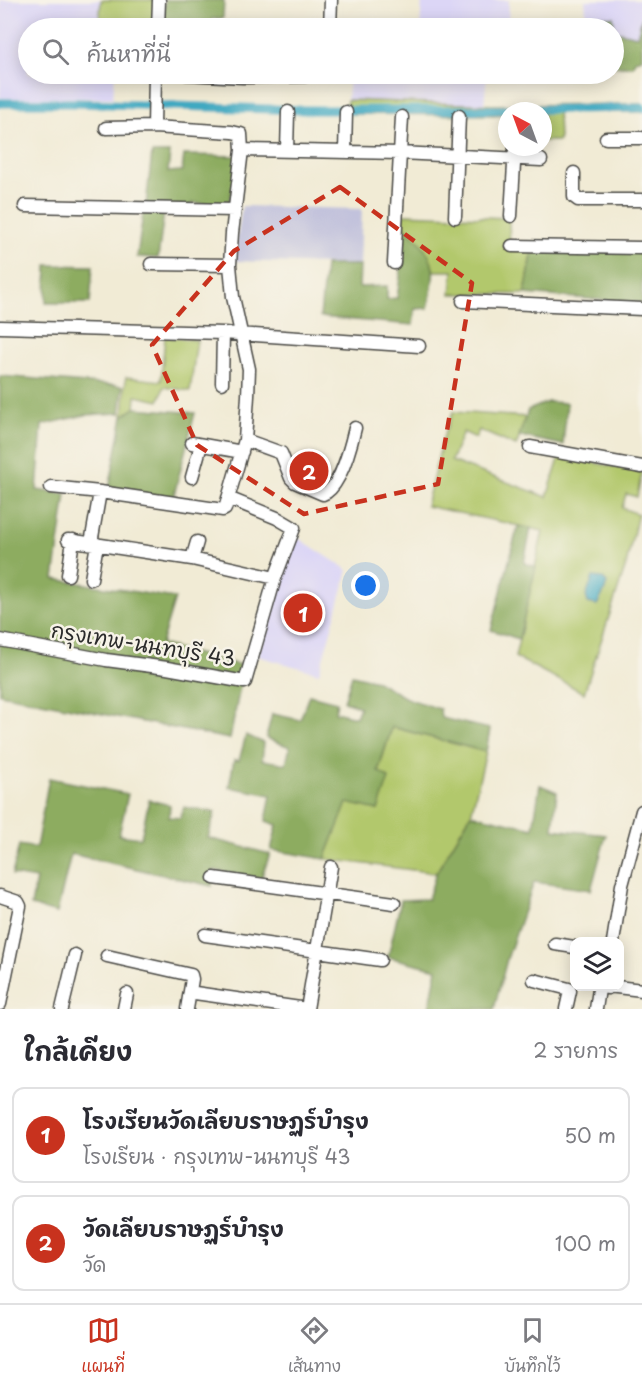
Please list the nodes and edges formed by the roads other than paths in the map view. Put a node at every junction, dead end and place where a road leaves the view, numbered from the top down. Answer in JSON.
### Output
{"nodes":[{"id":1,"x":159,"y":0,"type":"edge"},
{"id":2,"x":330,"y":0,"type":"edge"},
{"id":3,"x":158,"y":18,"type":"edge"},
{"id":4,"x":330,"y":18,"type":"edge"},
{"id":5,"x":155,"y":84,"type":"edge"},
{"id":6,"x":288,"y":112,"type":"dead end"},
{"id":7,"x":346,"y":112,"type":"dead end"},
{"id":8,"x":459,"y":116,"type":"dead end"},
{"id":9,"x":402,"y":117,"type":"dead end"},
{"id":10,"x":154,"y":127,"type":"junction"},
{"id":11,"x":106,"y":128,"type":"dead end"},
{"id":12,"x":606,"y":138,"type":"dead end"},
{"id":13,"x":642,"y":138,"type":"edge"},
{"id":14,"x":242,"y":150,"type":"junction"},
{"id":15,"x":286,"y":151,"type":"junction"},
{"id":16,"x":345,"y":152,"type":"junction"},
{"id":17,"x":400,"y":153,"type":"junction"},
{"id":18,"x":498,"y":154,"type":"edge"},
{"id":19,"x":458,"y":156,"type":"junction"},
{"id":20,"x":515,"y":156,"type":"edge"},
{"id":21,"x":526,"y":156,"type":"edge"},
{"id":22,"x":541,"y":160,"type":"dead end"},
{"id":23,"x":574,"y":173,"type":"dead end"},
{"id":24,"x":642,"y":200,"type":"edge"},
{"id":25,"x":25,"y":206,"type":"dead end"},
{"id":26,"x":235,"y":210,"type":"junction"},
{"id":27,"x":511,"y":216,"type":"dead end"},
{"id":28,"x":455,"y":217,"type":"dead end"},
{"id":29,"x":512,"y":246,"type":"dead end"},
{"id":30,"x":642,"y":248,"type":"edge"},
{"id":31,"x":394,"y":262,"type":"dead end"},
{"id":32,"x":151,"y":264,"type":"dead end"},
{"id":33,"x":230,"y":265,"type":"junction"},
{"id":34,"x":463,"y":301,"type":"dead end"},
{"id":35,"x":642,"y":309,"type":"edge"},
{"id":36,"x":0,"y":327,"type":"edge"},
{"id":37,"x":222,"y":333,"type":"junction"},
{"id":38,"x":242,"y":334,"type":"junction"},
{"id":39,"x":419,"y":346,"type":"dead end"},
{"id":40,"x":222,"y":383,"type":"dead end"},
{"id":41,"x":355,"y":428,"type":"dead end"},
{"id":42,"x":244,"y":446,"type":"junction"},
{"id":43,"x":530,"y":447,"type":"dead end"},
{"id":44,"x":642,"y":467,"type":"edge"},
{"id":45,"x":192,"y":477,"type":"dead end"},
{"id":46,"x":51,"y":487,"type":"dead end"},
{"id":47,"x":100,"y":492,"type":"junction"},
{"id":48,"x":228,"y":498,"type":"junction"},
{"id":49,"x":197,"y":542,"type":"dead end"},
{"id":50,"x":94,"y":543,"type":"junction"},
{"id":51,"x":192,"y":559,"type":"junction"},
{"id":52,"x":68,"y":575,"type":"dead end"},
{"id":53,"x":275,"y":578,"type":"junction"},
{"id":54,"x":92,"y":579,"type":"dead end"},
{"id":55,"x":0,"y":640,"type":"edge"},
{"id":56,"x":642,"y":811,"type":"edge"},
{"id":57,"x":638,"y":842,"type":"edge"},
{"id":58,"x":331,"y":867,"type":"dead end"},
{"id":59,"x":214,"y":878,"type":"dead end"},
{"id":60,"x":326,"y":893,"type":"junction"},
{"id":61,"x":0,"y":896,"type":"edge"},
{"id":62,"x":394,"y":903,"type":"dead end"},
{"id":63,"x":205,"y":935,"type":"dead end"},
{"id":64,"x":614,"y":937,"type":"edge"},
{"id":65,"x":555,"y":944,"type":"dead end"},
{"id":66,"x":570,"y":946,"type":"edge"},
{"id":67,"x":316,"y":951,"type":"junction"},
{"id":68,"x":75,"y":956,"type":"dead end"},
{"id":69,"x":107,"y":956,"type":"dead end"},
{"id":70,"x":380,"y":960,"type":"dead end"},
{"id":71,"x":534,"y":980,"type":"dead end"},
{"id":72,"x":624,"y":988,"type":"edge"},
{"id":73,"x":642,"y":990,"type":"edge"},
{"id":74,"x":599,"y":991,"type":"edge"},
{"id":75,"x":195,"y":993,"type":"dead end"},
{"id":76,"x":127,"y":994,"type":"dead end"},
{"id":77,"x":0,"y":1004,"type":"edge"},
{"id":78,"x":62,"y":1009,"type":"edge"},
{"id":79,"x":124,"y":1009,"type":"edge"},
{"id":80,"x":186,"y":1009,"type":"edge"},
{"id":81,"x":307,"y":1009,"type":"edge"},
{"id":82,"x":566,"y":1009,"type":"edge"},
{"id":83,"x":596,"y":1009,"type":"edge"}],
"edges":[{"from":1,"to":3,"type":"street"},
{"from":2,"to":4,"type":"street"},
{"from":5,"to":10,"type":"street"},
{"from":6,"to":15,"type":"street"},
{"from":7,"to":16,"type":"street"},
{"from":8,"to":19,"type":"street"},
{"from":9,"to":17,"type":"street"},
{"from":10,"to":11,"type":"street"},
{"from":10,"to":14,"type":"street"},
{"from":12,"to":13,"type":"street"},
{"from":14,"to":15,"type":"street"},
{"from":14,"to":26,"type":"street"},
{"from":15,"to":16,"type":"street"},
{"from":16,"to":17,"type":"street"},
{"from":17,"to":19,"type":"street"},
{"from":17,"to":31,"type":"street"},
{"from":18,"to":19,"type":"street"},
{"from":19,"to":28,"type":"street"},
{"from":20,"to":27,"type":"street"},
{"from":21,"to":22,"type":"street"},
{"from":23,"to":24,"type":"street"},
{"from":25,"to":26,"type":"street"},
{"from":26,"to":33,"type":"street"},
{"from":29,"to":30,"type":"street"},
{"from":32,"to":33,"type":"street"},
{"from":33,"to":38,"type":"street"},
{"from":34,"to":35,"type":"street"},
{"from":36,"to":37,"type":"street"},
{"from":37,"to":38,"type":"street"},
{"from":37,"to":40,"type":"street"},
{"from":38,"to":39,"type":"street"},
{"from":38,"to":42,"type":"street"},
{"from":41,"to":42,"type":"street"},
{"from":42,"to":45,"type":"street"},
{"from":42,"to":48,"type":"street"},
{"from":43,"to":44,"type":"street"},
{"from":46,"to":47,"type":"street"},
{"from":47,"to":48,"type":"street"},
{"from":47,"to":50,"type":"street"},
{"from":48,"to":53,"type":"street"},
{"from":49,"to":51,"type":"street"},
{"from":50,"to":51,"type":"street"},
{"from":50,"to":52,"type":"street"},
{"from":50,"to":54,"type":"street"},
{"from":51,"to":53,"type":"street"},
{"from":53,"to":55,"type":"street","name":"กรุงเทพ-นนทบุรี 43"},
{"from":56,"to":57,"type":"street"},
{"from":57,"to":64,"type":"street"},
{"from":58,"to":60,"type":"street"},
{"from":59,"to":60,"type":"street"},
{"from":60,"to":62,"type":"street"},
{"from":60,"to":67,"type":"street"},
{"from":61,"to":77,"type":"street"},
{"from":63,"to":67,"type":"street"},
{"from":65,"to":66,"type":"street"},
{"from":67,"to":70,"type":"street"},
{"from":67,"to":81,"type":"street"},
{"from":68,"to":78,"type":"street"},
{"from":69,"to":80,"type":"street"},
{"from":71,"to":82,"type":"street"},
{"from":72,"to":73,"type":"street"},
{"from":74,"to":83,"type":"street"},
{"from":75,"to":81,"type":"street"},
{"from":76,"to":79,"type":"street"}]}
